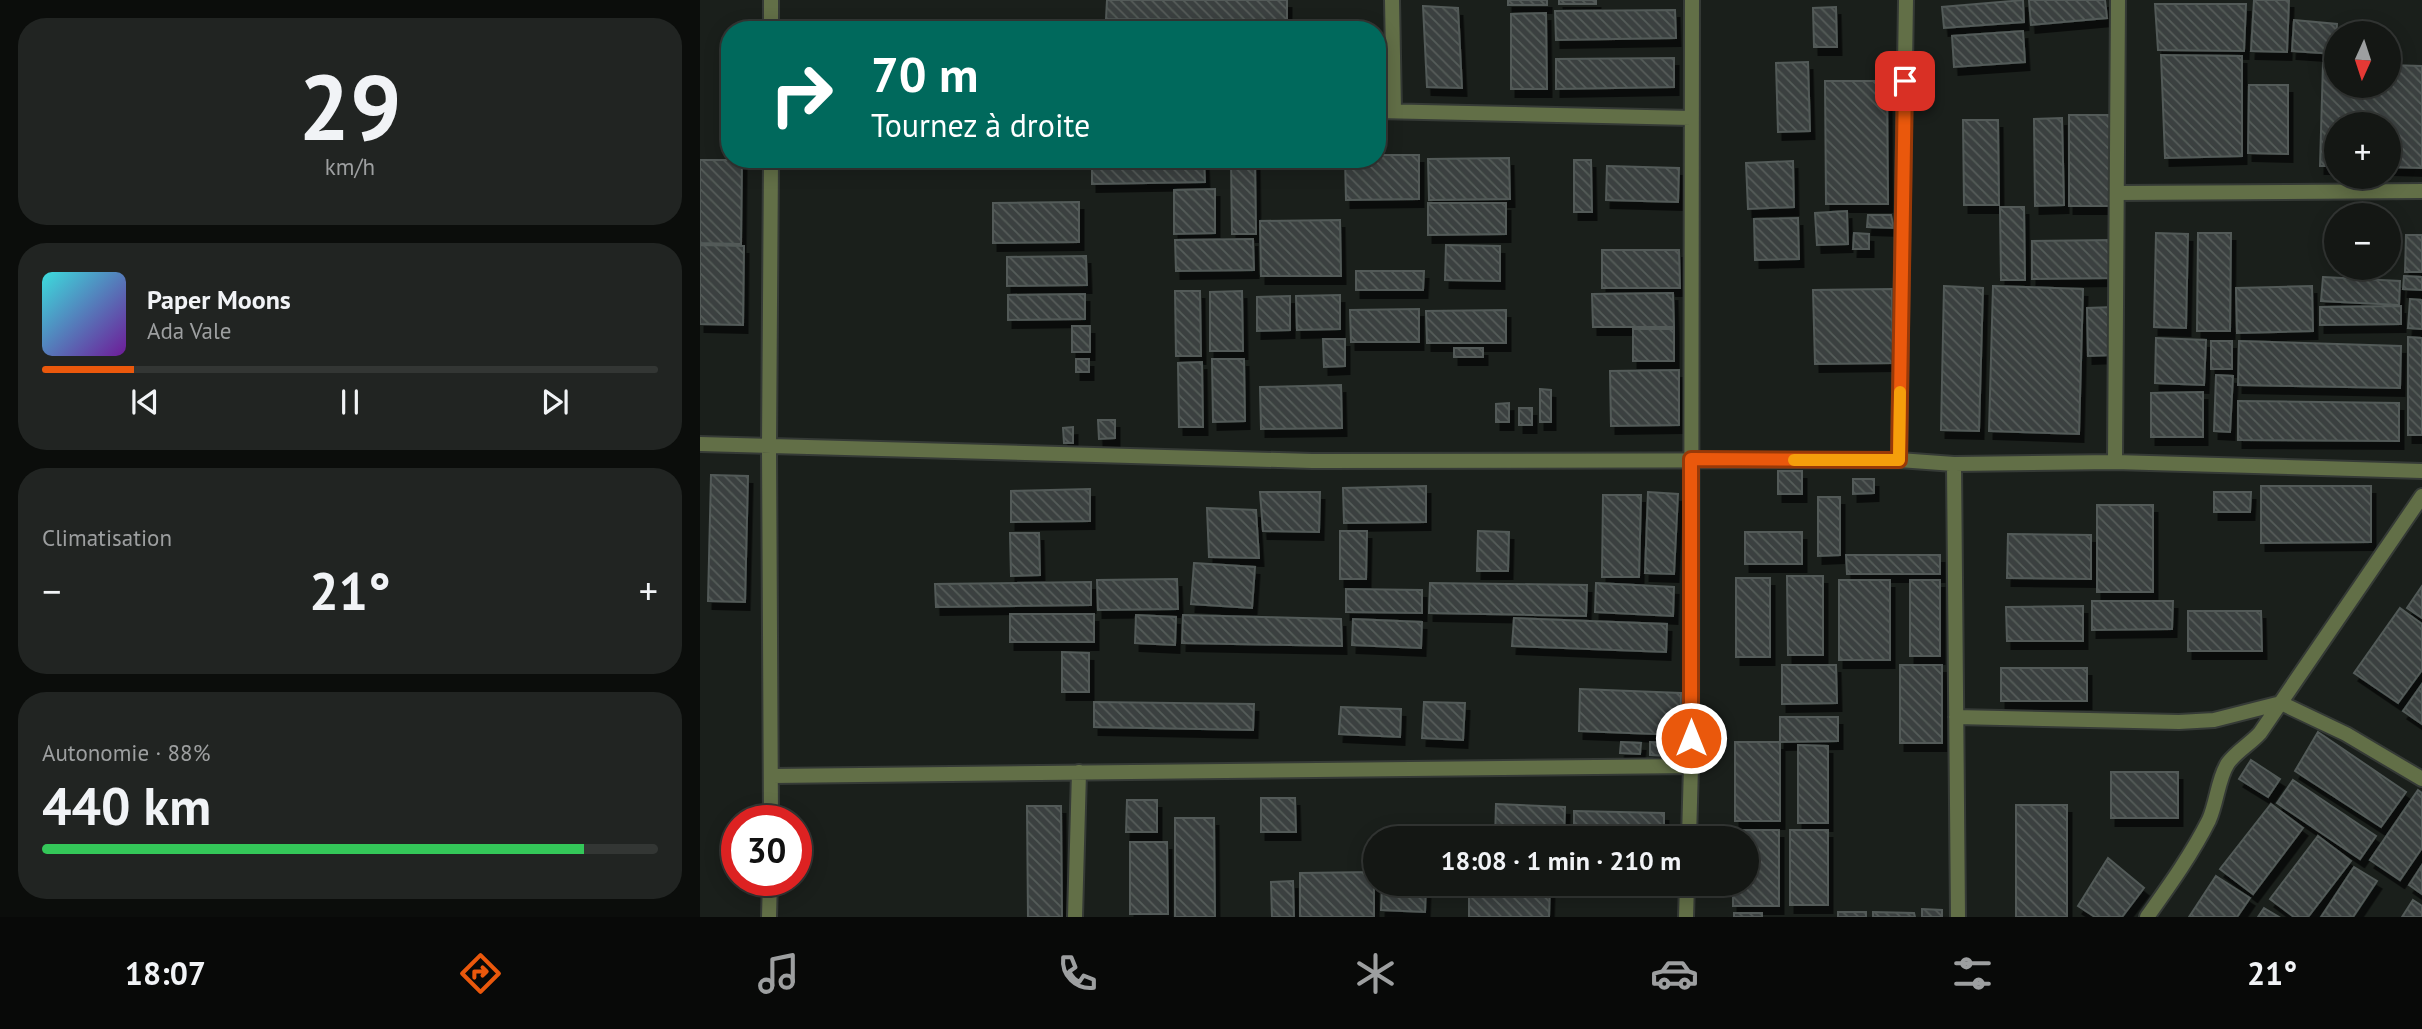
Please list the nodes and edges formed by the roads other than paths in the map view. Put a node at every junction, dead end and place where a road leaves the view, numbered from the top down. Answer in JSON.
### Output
{"nodes":[{"id":1,"x":771,"y":0,"type":"edge"},
{"id":2,"x":1392,"y":0,"type":"edge"},
{"id":3,"x":1692,"y":0,"type":"edge"},
{"id":4,"x":1906,"y":0,"type":"edge"},
{"id":5,"x":2118,"y":0,"type":"edge"},
{"id":6,"x":771,"y":21,"type":"edge"},
{"id":7,"x":1386,"y":111,"type":"edge"},
{"id":8,"x":1394,"y":111,"type":"junction"},
{"id":9,"x":1691,"y":118,"type":"junction"},
{"id":10,"x":771,"y":168,"type":"edge"},
{"id":11,"x":2422,"y":191,"type":"edge"},
{"id":12,"x":2118,"y":193,"type":"junction"},
{"id":13,"x":700,"y":444,"type":"edge"},
{"id":14,"x":769,"y":447,"type":"junction"},
{"id":15,"x":1691,"y":459,"type":"junction"},
{"id":16,"x":1899,"y":460,"type":"junction"},
{"id":17,"x":2115,"y":462,"type":"junction"},
{"id":18,"x":1954,"y":464,"type":"junction"},
{"id":19,"x":2422,"y":471,"type":"edge"},
{"id":20,"x":2422,"y":496,"type":"edge"},
{"id":21,"x":2281,"y":703,"type":"junction"},
{"id":22,"x":1956,"y":717,"type":"junction"},
{"id":23,"x":1691,"y":766,"type":"junction"},
{"id":24,"x":1079,"y":772,"type":"junction"},
{"id":25,"x":772,"y":776,"type":"junction"},
{"id":26,"x":2422,"y":779,"type":"edge"},
{"id":27,"x":771,"y":805,"type":"edge"},
{"id":28,"x":1689,"y":826,"type":"edge"},
{"id":29,"x":770,"y":896,"type":"edge"},
{"id":30,"x":1687,"y":896,"type":"edge"},
{"id":31,"x":769,"y":917,"type":"edge"},
{"id":32,"x":1075,"y":917,"type":"edge"},
{"id":33,"x":1686,"y":917,"type":"edge"},
{"id":34,"x":1958,"y":917,"type":"edge"},
{"id":35,"x":2147,"y":917,"type":"edge"}],
"edges":[{"from":1,"to":6,"type":"street"},
{"from":2,"to":8,"type":"street"},
{"from":3,"to":9,"type":"street"},
{"from":4,"to":16,"type":"street"},
{"from":5,"to":12,"type":"street"},
{"from":7,"to":8,"type":"street"},
{"from":8,"to":9,"type":"street"},
{"from":9,"to":15,"type":"street"},
{"from":10,"to":14,"type":"street"},
{"from":11,"to":12,"type":"street"},
{"from":12,"to":17,"type":"street"},
{"from":13,"to":14,"type":"street"},
{"from":14,"to":15,"type":"street"},
{"from":14,"to":25,"type":"street"},
{"from":15,"to":16,"type":"street"},
{"from":15,"to":23,"type":"street"},
{"from":16,"to":18,"type":"street"},
{"from":17,"to":18,"type":"street"},
{"from":17,"to":19,"type":"street"},
{"from":18,"to":22,"type":"street"},
{"from":20,"to":21,"type":"street"},
{"from":21,"to":22,"type":"street"},
{"from":21,"to":26,"type":"street"},
{"from":21,"to":35,"type":"street"},
{"from":22,"to":34,"type":"street"},
{"from":23,"to":24,"type":"street"},
{"from":23,"to":28,"type":"street"},
{"from":24,"to":25,"type":"street"},
{"from":24,"to":32,"type":"street"},
{"from":25,"to":27,"type":"street"},
{"from":29,"to":31,"type":"street"},
{"from":30,"to":33,"type":"street"}]}
